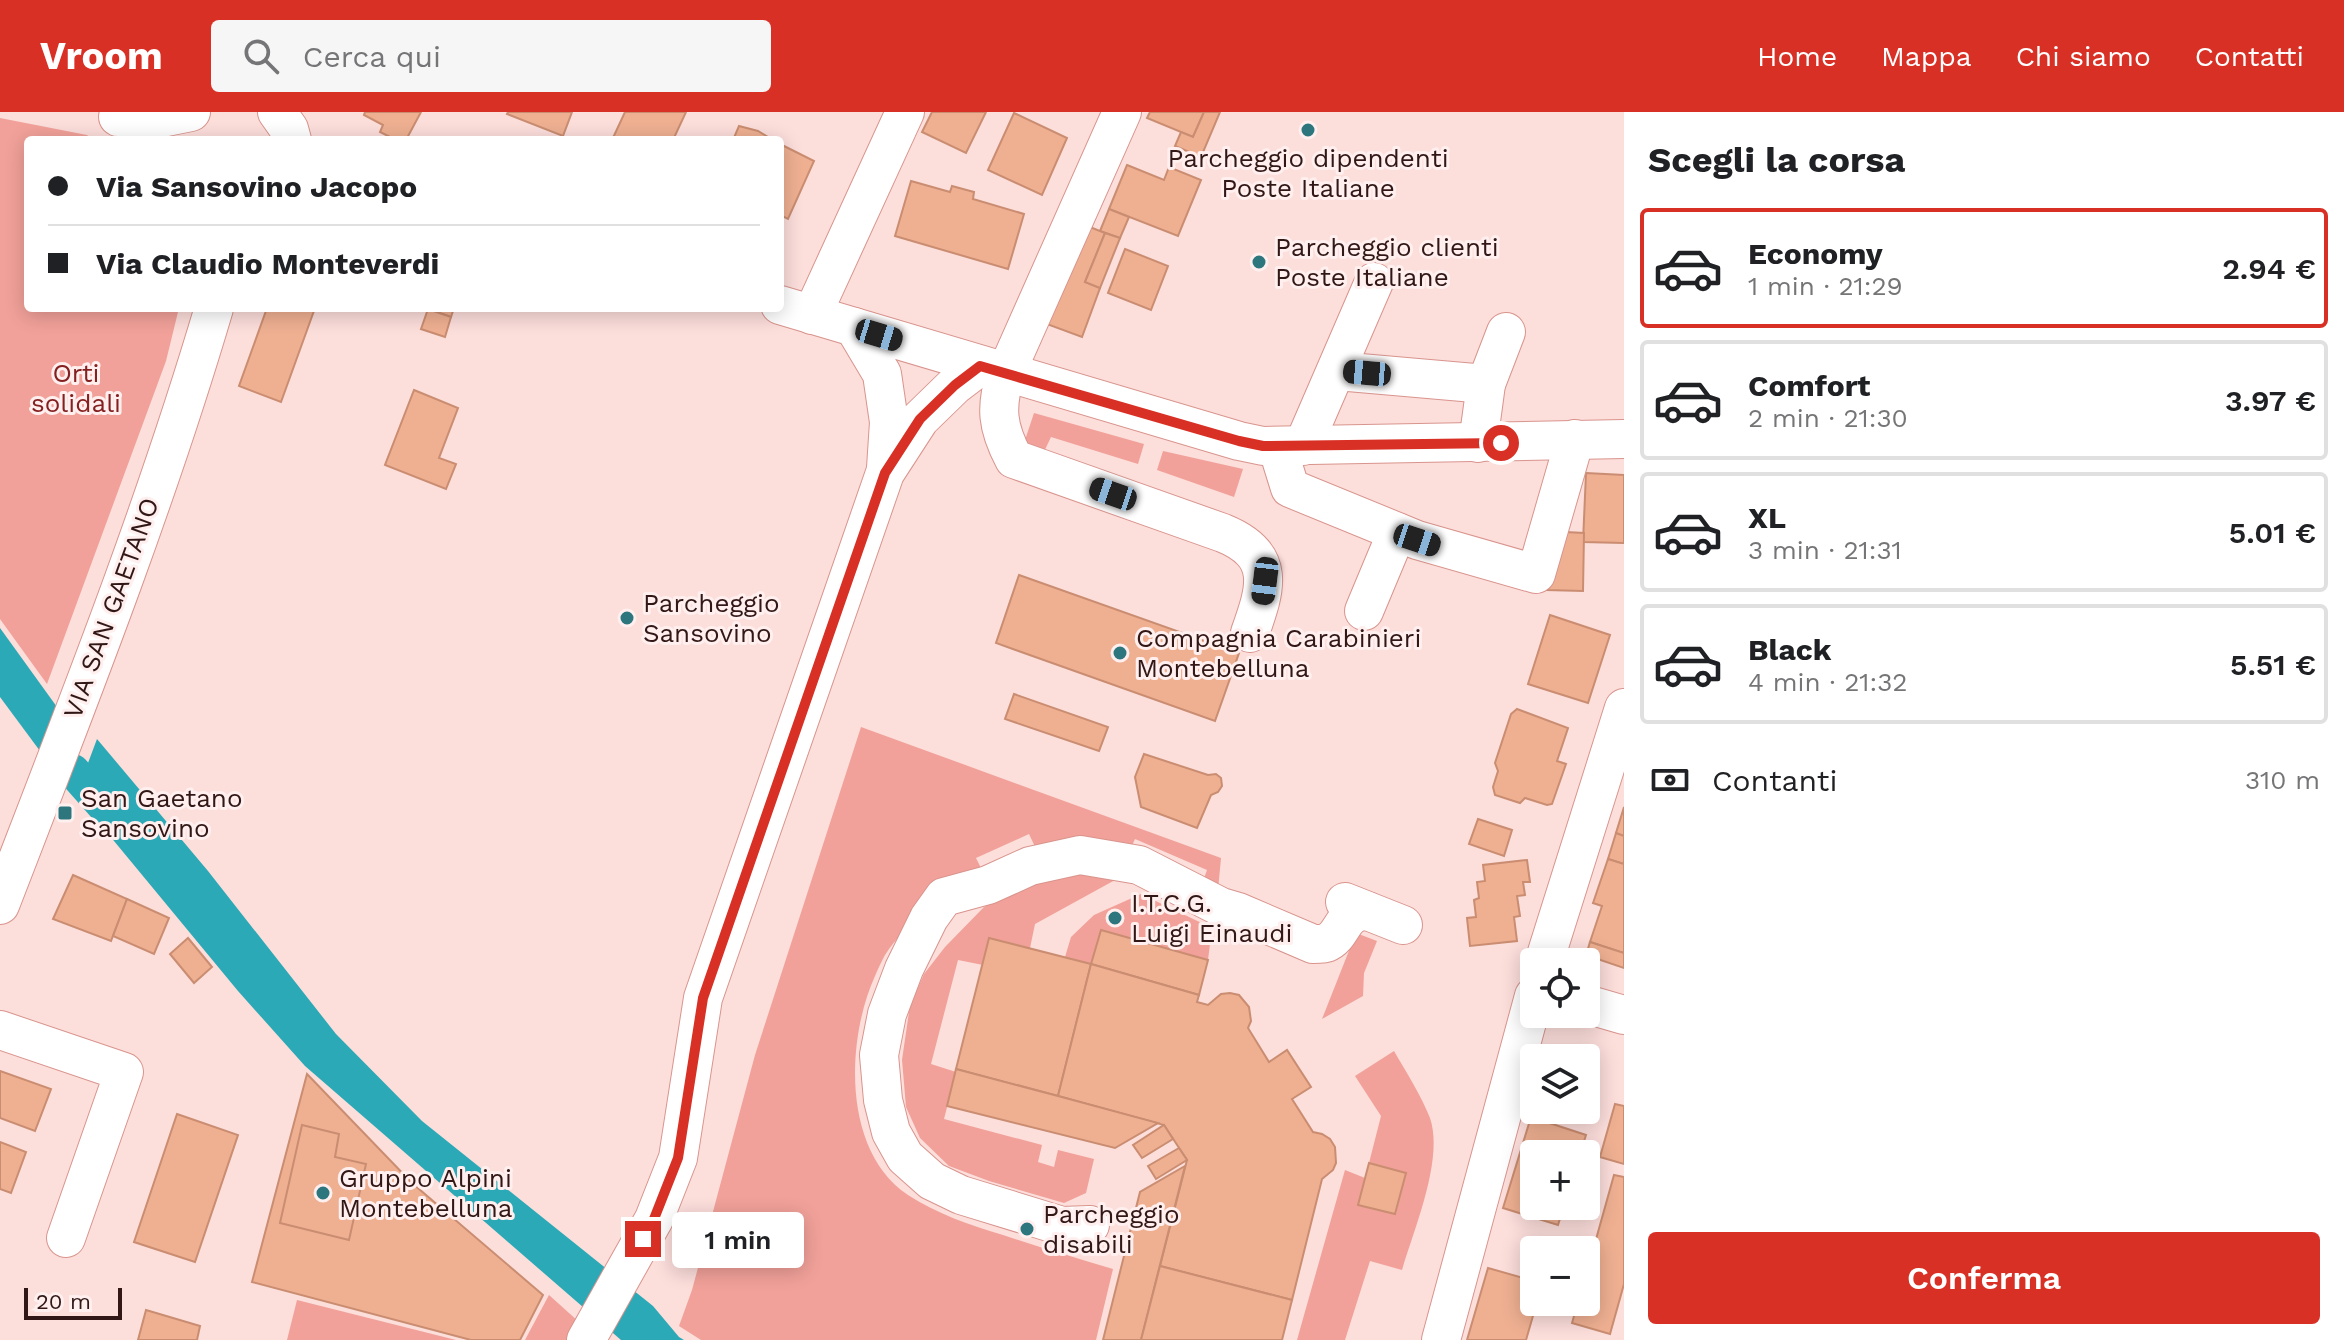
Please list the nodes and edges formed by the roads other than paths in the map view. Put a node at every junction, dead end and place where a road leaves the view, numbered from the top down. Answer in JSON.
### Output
{"nodes":[{"id":1,"x":191,"y":112,"type":"edge"},
{"id":2,"x":204,"y":112,"type":"edge"},
{"id":3,"x":905,"y":112,"type":"edge"},
{"id":4,"x":1122,"y":112,"type":"edge"},
{"id":5,"x":108,"y":114,"type":"edge"},
{"id":6,"x":153,"y":136,"type":"edge"},
{"id":7,"x":191,"y":136,"type":"edge"},
{"id":8,"x":1374,"y":282,"type":"dead end"},
{"id":9,"x":796,"y":310,"type":"edge"},
{"id":10,"x":213,"y":312,"type":"edge"},
{"id":11,"x":854,"y":327,"type":"junction"},
{"id":12,"x":1506,"y":332,"type":"dead end"},
{"id":13,"x":993,"y":369,"type":"junction"},
{"id":14,"x":1337,"y":371,"type":"junction"},
{"id":15,"x":1486,"y":384,"type":"junction"},
{"id":16,"x":1575,"y":439,"type":"junction"},
{"id":17,"x":1624,"y":439,"type":"edge"},
{"id":18,"x":1478,"y":443,"type":"junction"},
{"id":19,"x":1290,"y":446,"type":"junction"},
{"id":20,"x":885,"y":473,"type":"junction"},
{"id":21,"x":1397,"y":532,"type":"junction"},
{"id":22,"x":1364,"y":611,"type":"dead end"},
{"id":23,"x":1250,"y":633,"type":"dead end"},
{"id":24,"x":1624,"y":708,"type":"edge"},
{"id":25,"x":0,"y":905,"type":"edge"},
{"id":26,"x":1403,"y":925,"type":"dead end"},
{"id":27,"x":1548,"y":948,"type":"edge"},
{"id":28,"x":1600,"y":1008,"type":"edge"},
{"id":29,"x":1624,"y":1015,"type":"edge"},
{"id":30,"x":1525,"y":1028,"type":"edge"},
{"id":31,"x":0,"y":1030,"type":"edge"},
{"id":32,"x":1090,"y":1225,"type":"dead end"},
{"id":33,"x":66,"y":1238,"type":"dead end"},
{"id":34,"x":592,"y":1331,"type":"edge"},
{"id":35,"x":1441,"y":1340,"type":"edge"}],
"edges":[{"from":1,"to":5,"type":"street"},
{"from":2,"to":7,"type":"street"},
{"from":3,"to":9,"type":"street"},
{"from":4,"to":13,"type":"street"},
{"from":5,"to":6,"type":"street"},
{"from":8,"to":14,"type":"street"},
{"from":9,"to":11,"type":"street"},
{"from":10,"to":25,"type":"street","name":"VIA SAN GAETANO"},
{"from":11,"to":13,"type":"street"},
{"from":11,"to":20,"type":"street"},
{"from":12,"to":15,"type":"street"},
{"from":13,"to":19,"type":"street"},
{"from":13,"to":20,"type":"street"},
{"from":13,"to":23,"type":"street"},
{"from":14,"to":15,"type":"street"},
{"from":14,"to":19,"type":"street"},
{"from":15,"to":18,"type":"street"},
{"from":16,"to":17,"type":"street"},
{"from":16,"to":18,"type":"street"},
{"from":16,"to":21,"type":"street"},
{"from":18,"to":19,"type":"street"},
{"from":19,"to":21,"type":"street"},
{"from":20,"to":34,"type":"street"},
{"from":21,"to":22,"type":"street"},
{"from":24,"to":27,"type":"street"},
{"from":26,"to":32,"type":"street"},
{"from":28,"to":29,"type":"street"},
{"from":30,"to":35,"type":"street"},
{"from":31,"to":33,"type":"street"}]}
